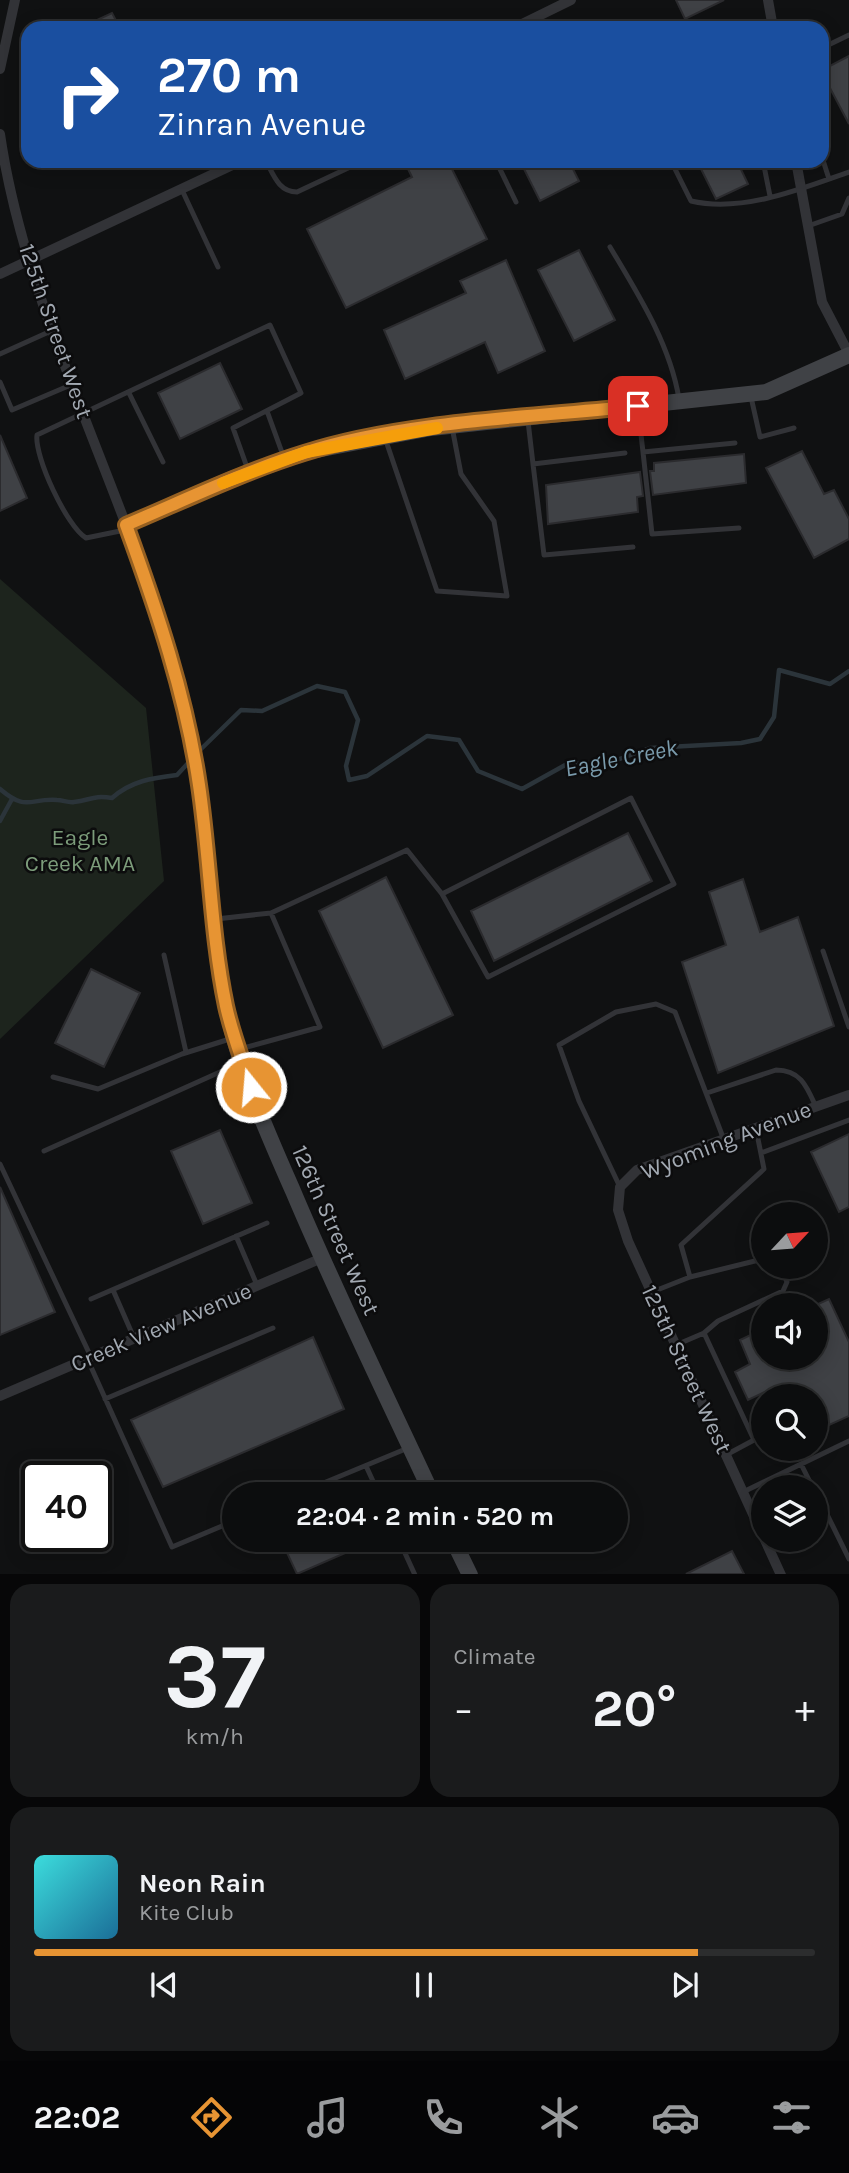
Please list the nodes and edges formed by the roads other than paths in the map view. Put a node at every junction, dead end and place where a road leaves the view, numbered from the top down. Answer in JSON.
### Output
{"nodes":[{"id":1,"x":15,"y":0,"type":"edge"},
{"id":2,"x":571,"y":0,"type":"edge"},
{"id":3,"x":768,"y":0,"type":"edge"},
{"id":4,"x":528,"y":21,"type":"edge"},
{"id":5,"x":771,"y":21,"type":"edge"},
{"id":6,"x":849,"y":35,"type":"edge"},
{"id":7,"x":829,"y":45,"type":"edge"},
{"id":8,"x":0,"y":69,"type":"edge"},
{"id":9,"x":0,"y":134,"type":"edge"},
{"id":10,"x":228,"y":168,"type":"edge"},
{"id":11,"x":270,"y":168,"type":"edge"},
{"id":12,"x":348,"y":168,"type":"edge"},
{"id":13,"x":499,"y":168,"type":"edge"},
{"id":14,"x":674,"y":168,"type":"edge"},
{"id":15,"x":764,"y":168,"type":"edge"},
{"id":16,"x":797,"y":168,"type":"edge"},
{"id":17,"x":826,"y":168,"type":"edge"},
{"id":18,"x":849,"y":172,"type":"edge"},
{"id":19,"x":829,"y":179,"type":"junction"},
{"id":20,"x":182,"y":190,"type":"junction"},
{"id":21,"x":801,"y":190,"type":"junction"},
{"id":22,"x":770,"y":196,"type":"junction"},
{"id":23,"x":849,"y":198,"type":"edge"},
{"id":24,"x":516,"y":202,"type":"dead end"},
{"id":25,"x":842,"y":214,"type":"junction"},
{"id":26,"x":849,"y":218,"type":"edge"},
{"id":27,"x":808,"y":226,"type":"junction"},
{"id":28,"x":610,"y":247,"type":"dead end"},
{"id":29,"x":31,"y":260,"type":"junction"},
{"id":30,"x":218,"y":267,"type":"dead end"},
{"id":31,"x":0,"y":274,"type":"edge"},
{"id":32,"x":52,"y":331,"type":"junction"},
{"id":33,"x":0,"y":354,"type":"edge"},
{"id":34,"x":849,"y":355,"type":"edge"},
{"id":35,"x":0,"y":382,"type":"edge"},
{"id":36,"x":73,"y":384,"type":"junction"},
{"id":37,"x":129,"y":393,"type":"junction"},
{"id":38,"x":750,"y":394,"type":"junction"},
{"id":39,"x":679,"y":402,"type":"junction"},
{"id":40,"x":638,"y":406,"type":"junction"},
{"id":41,"x":267,"y":411,"type":"junction"},
{"id":42,"x":85,"y":414,"type":"junction"},
{"id":43,"x":527,"y":418,"type":"junction"},
{"id":44,"x":452,"y":426,"type":"junction"},
{"id":45,"x":794,"y":428,"type":"dead end"},
{"id":46,"x":384,"y":435,"type":"junction"},
{"id":47,"x":735,"y":443,"type":"dead end"},
{"id":48,"x":643,"y":452,"type":"junction"},
{"id":49,"x":625,"y":453,"type":"dead end"},
{"id":50,"x":284,"y":460,"type":"junction"},
{"id":51,"x":163,"y":463,"type":"dead end"},
{"id":52,"x":533,"y":464,"type":"junction"},
{"id":53,"x":249,"y":472,"type":"junction"},
{"id":54,"x":127,"y":527,"type":"junction"},
{"id":55,"x":739,"y":528,"type":"dead end"},
{"id":56,"x":633,"y":547,"type":"dead end"},
{"id":57,"x":442,"y":894,"type":"junction"},
{"id":58,"x":271,"y":913,"type":"junction"},
{"id":59,"x":213,"y":919,"type":"junction"},
{"id":60,"x":823,"y":951,"type":"dead end"},
{"id":61,"x":164,"y":955,"type":"dead end"},
{"id":62,"x":849,"y":1027,"type":"edge"},
{"id":63,"x":239,"y":1049,"type":"junction"},
{"id":64,"x":186,"y":1052,"type":"junction"},
{"id":65,"x":54,"y":1077,"type":"dead end"},
{"id":66,"x":707,"y":1093,"type":"junction"},
{"id":67,"x":849,"y":1095,"type":"edge"},
{"id":68,"x":816,"y":1107,"type":"junction"},
{"id":69,"x":849,"y":1120,"type":"edge"},
{"id":70,"x":756,"y":1129,"type":"junction"},
{"id":71,"x":724,"y":1140,"type":"junction"},
{"id":72,"x":44,"y":1151,"type":"dead end"},
{"id":73,"x":761,"y":1153,"type":"junction"},
{"id":74,"x":0,"y":1164,"type":"edge"},
{"id":75,"x":620,"y":1187,"type":"junction"},
{"id":76,"x":267,"y":1223,"type":"dead end"},
{"id":77,"x":236,"y":1236,"type":"junction"},
{"id":78,"x":628,"y":1241,"type":"joint"},
{"id":79,"x":321,"y":1258,"type":"junction"},
{"id":80,"x":751,"y":1262,"type":"edge"},
{"id":81,"x":690,"y":1277,"type":"junction"},
{"id":82,"x":787,"y":1279,"type":"edge"},
{"id":83,"x":257,"y":1286,"type":"junction"},
{"id":84,"x":113,"y":1290,"type":"junction"},
{"id":85,"x":652,"y":1292,"type":"junction"},
{"id":86,"x":91,"y":1299,"type":"dead end"},
{"id":87,"x":273,"y":1328,"type":"dead end"},
{"id":88,"x":704,"y":1333,"type":"junction"},
{"id":89,"x":134,"y":1338,"type":"junction"},
{"id":90,"x":676,"y":1345,"type":"junction"},
{"id":91,"x":89,"y":1357,"type":"junction"},
{"id":92,"x":0,"y":1396,"type":"edge"},
{"id":93,"x":106,"y":1399,"type":"junction"},
{"id":94,"x":849,"y":1441,"type":"edge"},
{"id":95,"x":410,"y":1447,"type":"junction"},
{"id":96,"x":726,"y":1455,"type":"junction"},
{"id":97,"x":801,"y":1464,"type":"junction"},
{"id":98,"x":366,"y":1466,"type":"junction"},
{"id":99,"x":806,"y":1475,"type":"edge"},
{"id":100,"x":327,"y":1482,"type":"edge"},
{"id":101,"x":373,"y":1482,"type":"edge"},
{"id":102,"x":426,"y":1482,"type":"edge"},
{"id":103,"x":743,"y":1492,"type":"junction"},
{"id":104,"x":751,"y":1510,"type":"edge"},
{"id":105,"x":828,"y":1516,"type":"edge"},
{"id":106,"x":222,"y":1526,"type":"edge"},
{"id":107,"x":405,"y":1552,"type":"edge"},
{"id":108,"x":459,"y":1552,"type":"edge"},
{"id":109,"x":771,"y":1552,"type":"edge"},
{"id":110,"x":849,"y":1559,"type":"edge"},
{"id":111,"x":415,"y":1574,"type":"edge"},
{"id":112,"x":470,"y":1574,"type":"edge"},
{"id":113,"x":781,"y":1574,"type":"edge"}],
"edges":[{"from":1,"to":8,"type":"street"},
{"from":2,"to":4,"type":"street"},
{"from":3,"to":5,"type":"street"},
{"from":6,"to":7,"type":"lane"},
{"from":9,"to":29,"type":"street","name":"125th Street West"},
{"from":10,"to":20,"type":"street"},
{"from":11,"to":12,"type":"lane"},
{"from":13,"to":24,"type":"lane"},
{"from":14,"to":22,"type":"lane"},
{"from":15,"to":22,"type":"lane"},
{"from":16,"to":21,"type":"street"},
{"from":17,"to":19,"type":"lane"},
{"from":18,"to":19,"type":"lane"},
{"from":19,"to":21,"type":"lane"},
{"from":20,"to":29,"type":"street"},
{"from":20,"to":30,"type":"lane"},
{"from":21,"to":22,"type":"lane"},
{"from":21,"to":27,"type":"street"},
{"from":23,"to":25,"type":"lane"},
{"from":25,"to":26,"type":"lane"},
{"from":25,"to":27,"type":"lane"},
{"from":27,"to":34,"type":"street"},
{"from":28,"to":39,"type":"lane"},
{"from":29,"to":31,"type":"street"},
{"from":29,"to":32,"type":"street","name":"125th Street West"},
{"from":32,"to":33,"type":"lane"},
{"from":32,"to":36,"type":"street","name":"125th Street West"},
{"from":34,"to":38,"type":"street"},
{"from":35,"to":36,"type":"lane"},
{"from":36,"to":42,"type":"street","name":"125th Street West"},
{"from":37,"to":41,"type":"lane"},
{"from":37,"to":42,"type":"lane"},
{"from":37,"to":51,"type":"lane"},
{"from":38,"to":39,"type":"street"},
{"from":38,"to":45,"type":"lane"},
{"from":39,"to":40,"type":"street"},
{"from":40,"to":43,"type":"street"},
{"from":40,"to":48,"type":"lane"},
{"from":41,"to":50,"type":"lane"},
{"from":41,"to":53,"type":"lane"},
{"from":42,"to":54,"type":"street","name":"125th Street West"},
{"from":42,"to":54,"type":"lane"},
{"from":43,"to":44,"type":"street"},
{"from":43,"to":52,"type":"lane"},
{"from":44,"to":46,"type":"street"},
{"from":44,"to":46,"type":"lane"},
{"from":46,"to":50,"type":"street"},
{"from":47,"to":48,"type":"lane"},
{"from":48,"to":55,"type":"lane"},
{"from":49,"to":52,"type":"lane"},
{"from":50,"to":53,"type":"street"},
{"from":52,"to":56,"type":"lane"},
{"from":53,"to":54,"type":"street"},
{"from":54,"to":59,"type":"street","name":"126th Street West"},
{"from":57,"to":57,"type":"lane"},
{"from":57,"to":58,"type":"lane"},
{"from":58,"to":59,"type":"lane"},
{"from":58,"to":63,"type":"lane"},
{"from":59,"to":63,"type":"street","name":"126th Street West"},
{"from":60,"to":62,"type":"lane"},
{"from":61,"to":64,"type":"lane"},
{"from":63,"to":64,"type":"lane"},
{"from":63,"to":72,"type":"lane"},
{"from":63,"to":79,"type":"street","name":"126th Street West"},
{"from":64,"to":65,"type":"lane"},
{"from":66,"to":68,"type":"lane"},
{"from":66,"to":71,"type":"lane"},
{"from":66,"to":75,"type":"lane"},
{"from":67,"to":68,"type":"street","name":"Wyoming Avenue"},
{"from":68,"to":70,"type":"street","name":"Wyoming Avenue"},
{"from":69,"to":73,"type":"lane"},
{"from":70,"to":71,"type":"street","name":"Wyoming Avenue"},
{"from":70,"to":73,"type":"lane"},
{"from":71,"to":75,"type":"street","name":"Wyoming Avenue"},
{"from":73,"to":81,"type":"lane"},
{"from":74,"to":91,"type":"lane"},
{"from":75,"to":78,"type":"street","name":"Wyoming Avenue"},
{"from":76,"to":77,"type":"lane"},
{"from":77,"to":83,"type":"lane"},
{"from":77,"to":84,"type":"lane"},
{"from":78,"to":85,"type":"street","name":"125th Street West"},
{"from":79,"to":83,"type":"street","name":"Creek View Avenue"},
{"from":79,"to":95,"type":"street","name":"126th Street West"},
{"from":80,"to":81,"type":"lane"},
{"from":81,"to":85,"type":"lane"},
{"from":82,"to":88,"type":"lane"},
{"from":83,"to":89,"type":"street","name":"Creek View Avenue"},
{"from":84,"to":86,"type":"lane"},
{"from":84,"to":89,"type":"lane"},
{"from":85,"to":90,"type":"street","name":"125th Street West"},
{"from":87,"to":93,"type":"lane"},
{"from":88,"to":90,"type":"lane"},
{"from":88,"to":96,"type":"lane"},
{"from":89,"to":91,"type":"street","name":"Creek View Avenue"},
{"from":90,"to":96,"type":"street","name":"125th Street West"},
{"from":91,"to":92,"type":"street","name":"Creek View Avenue"},
{"from":91,"to":93,"type":"lane"},
{"from":93,"to":106,"type":"lane"},
{"from":94,"to":97,"type":"lane"},
{"from":95,"to":98,"type":"lane"},
{"from":95,"to":102,"type":"street","name":"126th Street West"},
{"from":96,"to":103,"type":"street","name":"125th Street West"},
{"from":97,"to":99,"type":"lane"},
{"from":97,"to":103,"type":"lane"},
{"from":98,"to":100,"type":"lane"},
{"from":98,"to":101,"type":"lane"},
{"from":103,"to":104,"type":"street","name":"125th Street West"},
{"from":105,"to":110,"type":"lane"},
{"from":107,"to":111,"type":"lane"},
{"from":108,"to":112,"type":"street"},
{"from":109,"to":113,"type":"street","name":"125th Street West"}]}
